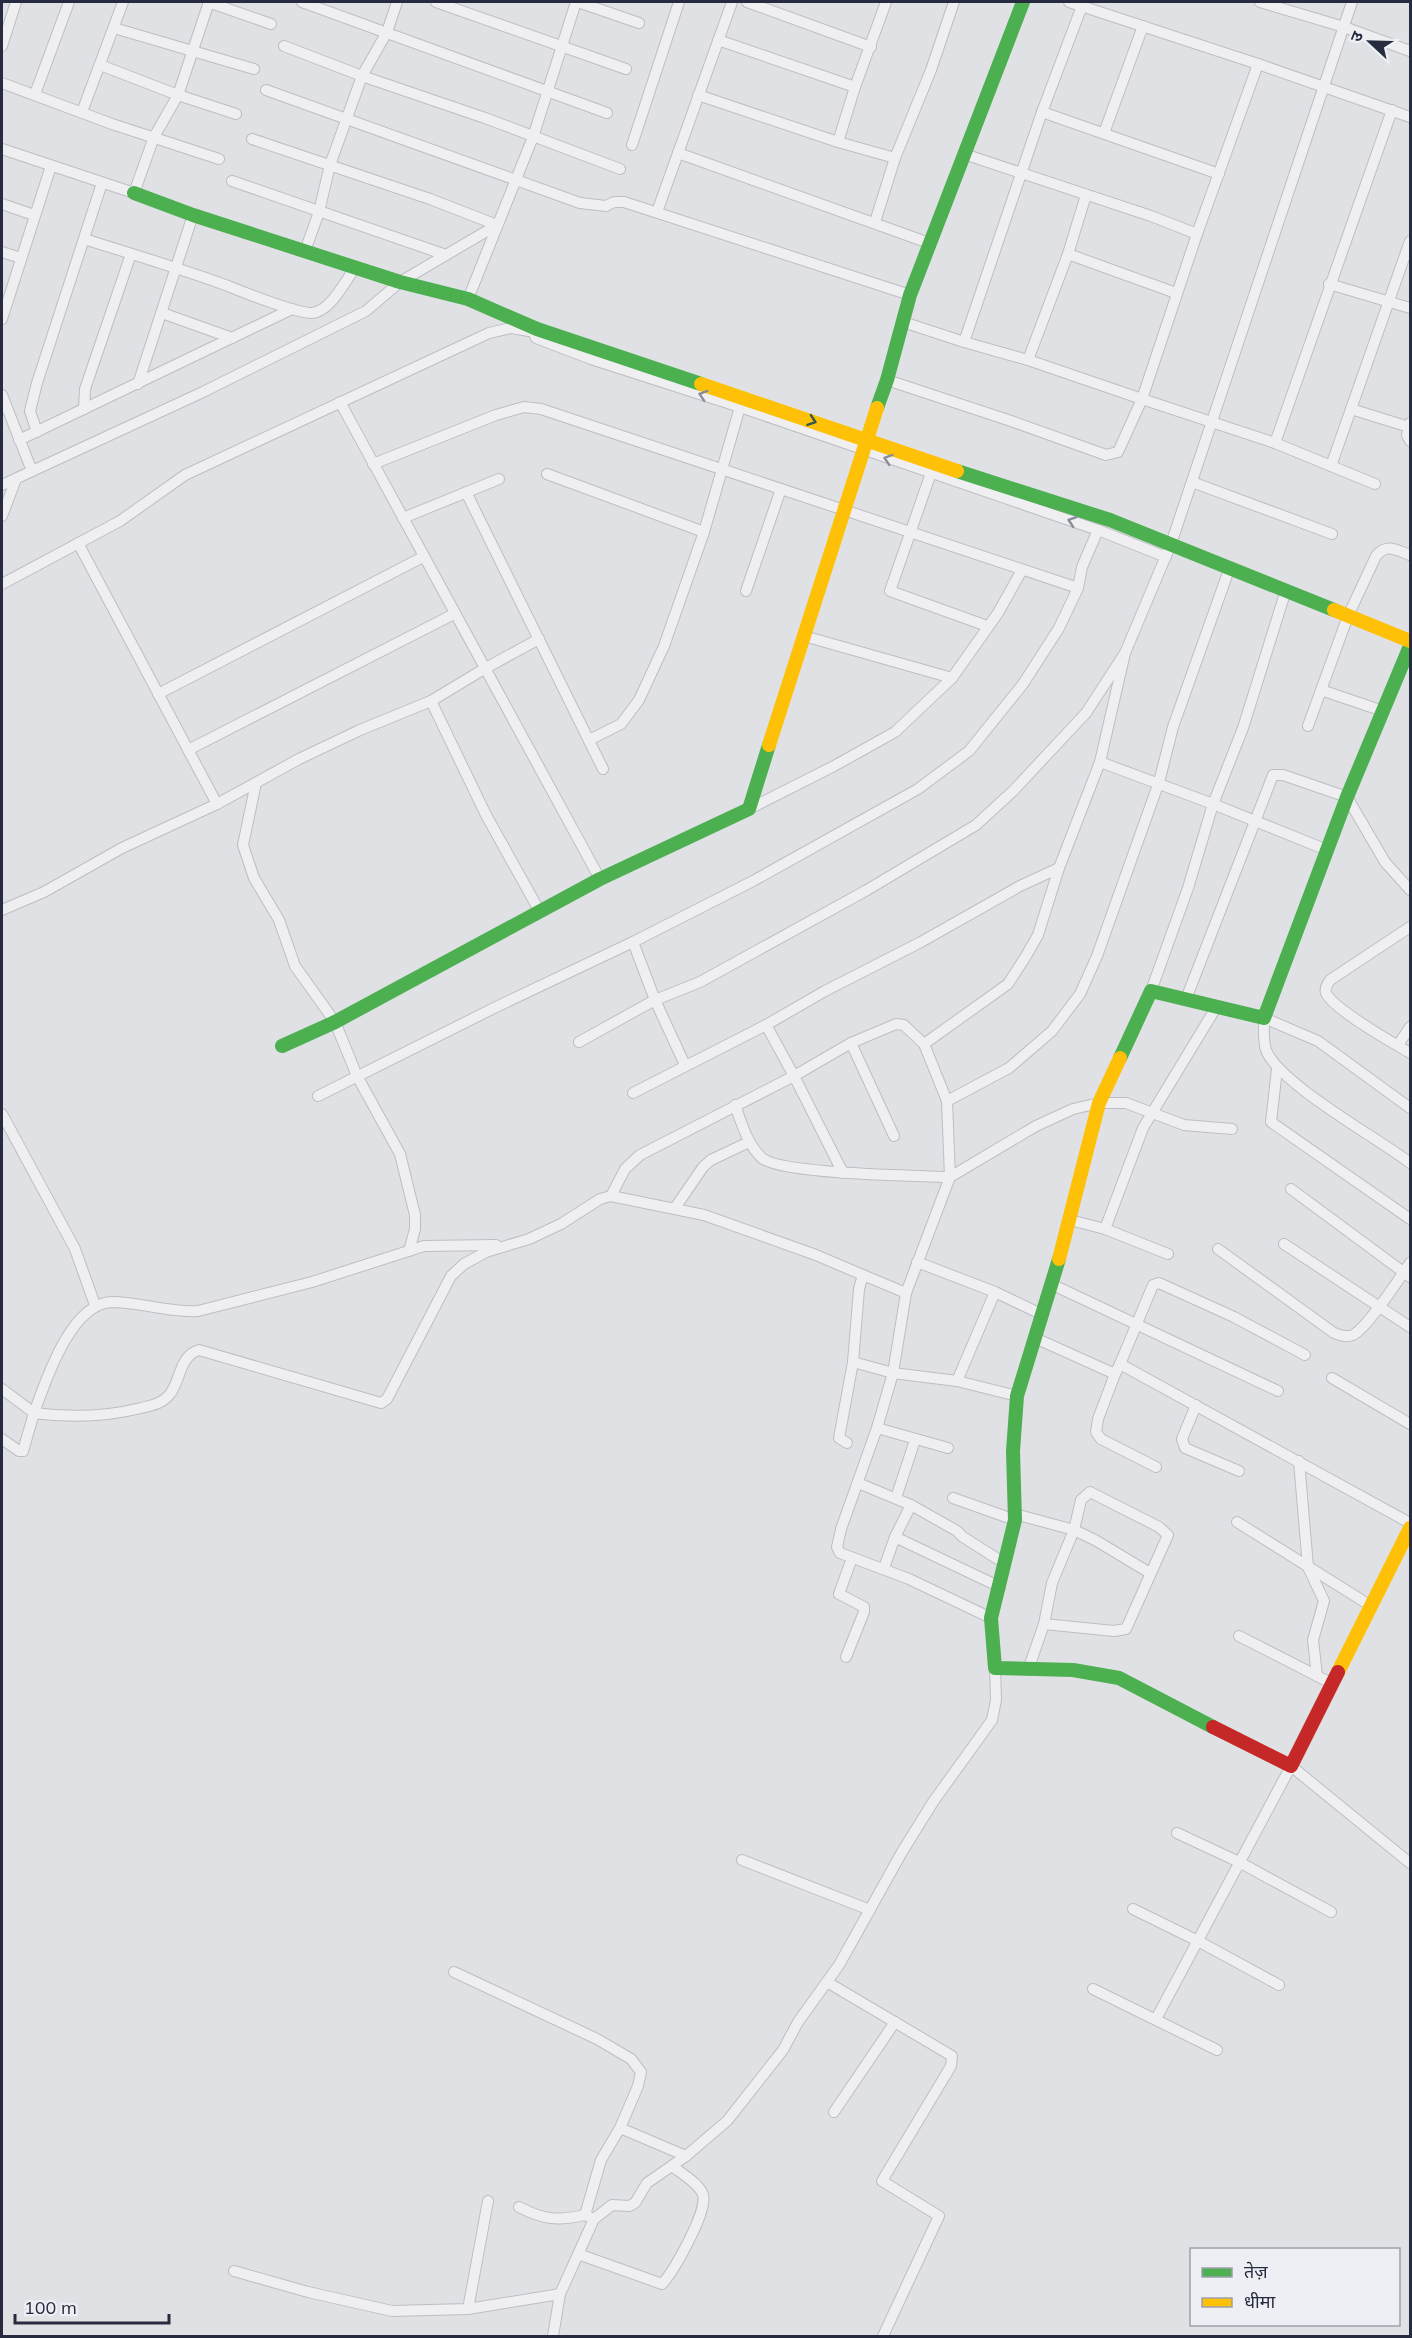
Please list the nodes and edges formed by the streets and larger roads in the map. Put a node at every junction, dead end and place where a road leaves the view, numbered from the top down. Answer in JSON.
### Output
{"nodes":[{"id":1,"x":15,"y":2,"type":"edge"},
{"id":2,"x":69,"y":2,"type":"edge"},
{"id":3,"x":123,"y":2,"type":"edge"},
{"id":4,"x":209,"y":2,"type":"edge"},
{"id":5,"x":302,"y":2,"type":"edge"},
{"id":6,"x":397,"y":2,"type":"edge"},
{"id":7,"x":436,"y":2,"type":"edge"},
{"id":8,"x":577,"y":2,"type":"edge"},
{"id":9,"x":679,"y":2,"type":"edge"},
{"id":10,"x":732,"y":2,"type":"edge"},
{"id":11,"x":747,"y":2,"type":"edge"},
{"id":12,"x":886,"y":2,"type":"edge"},
{"id":13,"x":954,"y":2,"type":"edge"},
{"id":14,"x":1023,"y":2,"type":"edge"},
{"id":15,"x":1069,"y":2,"type":"edge"},
{"id":16,"x":1260,"y":2,"type":"edge"},
{"id":17,"x":1352,"y":2,"type":"edge"},
{"id":18,"x":1082,"y":6,"type":"junction"},
{"id":19,"x":639,"y":23,"type":"dead end"},
{"id":20,"x":271,"y":24,"type":"dead end"},
{"id":21,"x":1143,"y":26,"type":"junction"},
{"id":22,"x":1344,"y":27,"type":"junction"},
{"id":23,"x":114,"y":28,"type":"junction"},
{"id":24,"x":387,"y":32,"type":"junction"},
{"id":25,"x":718,"y":40,"type":"junction"},
{"id":26,"x":562,"y":45,"type":"junction"},
{"id":27,"x":2,"y":46,"type":"edge"},
{"id":28,"x":284,"y":46,"type":"dead end"},
{"id":29,"x":870,"y":47,"type":"junction"},
{"id":30,"x":194,"y":49,"type":"junction"},
{"id":31,"x":1410,"y":51,"type":"edge"},
{"id":32,"x":1258,"y":64,"type":"junction"},
{"id":33,"x":100,"y":65,"type":"junction"},
{"id":34,"x":254,"y":69,"type":"dead end"},
{"id":35,"x":626,"y":69,"type":"dead end"},
{"id":36,"x":362,"y":76,"type":"junction"},
{"id":37,"x":2,"y":83,"type":"edge"},
{"id":38,"x":1324,"y":86,"type":"junction"},
{"id":39,"x":855,"y":87,"type":"junction"},
{"id":40,"x":266,"y":90,"type":"dead end"},
{"id":41,"x":547,"y":90,"type":"junction"},
{"id":42,"x":35,"y":94,"type":"junction"},
{"id":43,"x":178,"y":95,"type":"junction"},
{"id":44,"x":698,"y":95,"type":"junction"},
{"id":45,"x":1392,"y":110,"type":"junction"},
{"id":46,"x":82,"y":112,"type":"junction"},
{"id":47,"x":1042,"y":112,"type":"junction"},
{"id":48,"x":607,"y":113,"type":"dead end"},
{"id":49,"x":236,"y":114,"type":"dead end"},
{"id":50,"x":1410,"y":117,"type":"edge"},
{"id":51,"x":347,"y":121,"type":"junction"},
{"id":52,"x":1104,"y":133,"type":"junction"},
{"id":53,"x":154,"y":137,"type":"junction"},
{"id":54,"x":533,"y":137,"type":"junction"},
{"id":55,"x":252,"y":139,"type":"dead end"},
{"id":56,"x":838,"y":142,"type":"junction"},
{"id":57,"x":632,"y":145,"type":"dead end"},
{"id":58,"x":2,"y":149,"type":"edge"},
{"id":59,"x":678,"y":153,"type":"junction"},
{"id":60,"x":964,"y":154,"type":"junction"},
{"id":61,"x":895,"y":158,"type":"junction"},
{"id":62,"x":219,"y":159,"type":"dead end"},
{"id":63,"x":330,"y":165,"type":"junction"},
{"id":64,"x":51,"y":166,"type":"junction"},
{"id":65,"x":620,"y":169,"type":"dead end"},
{"id":66,"x":1020,"y":173,"type":"junction"},
{"id":67,"x":1219,"y":174,"type":"junction"},
{"id":68,"x":514,"y":180,"type":"junction"},
{"id":69,"x":232,"y":181,"type":"dead end"},
{"id":70,"x":102,"y":183,"type":"junction"},
{"id":71,"x":134,"y":193,"type":"junction"},
{"id":72,"x":1086,"y":195,"type":"junction"},
{"id":73,"x":2,"y":204,"type":"edge"},
{"id":74,"x":319,"y":212,"type":"junction"},
{"id":75,"x":657,"y":212,"type":"junction"},
{"id":76,"x":34,"y":215,"type":"junction"},
{"id":77,"x":193,"y":215,"type":"junction"},
{"id":78,"x":875,"y":222,"type":"junction"},
{"id":79,"x":497,"y":225,"type":"junction"},
{"id":80,"x":1197,"y":234,"type":"junction"},
{"id":81,"x":84,"y":239,"type":"junction"},
{"id":82,"x":1410,"y":241,"type":"edge"},
{"id":83,"x":929,"y":243,"type":"junction"},
{"id":84,"x":305,"y":251,"type":"junction"},
{"id":85,"x":2,"y":252,"type":"edge"},
{"id":86,"x":131,"y":254,"type":"junction"},
{"id":87,"x":1068,"y":254,"type":"junction"},
{"id":88,"x":446,"y":255,"type":"junction"},
{"id":89,"x":21,"y":258,"type":"junction"},
{"id":90,"x":176,"y":268,"type":"junction"},
{"id":91,"x":356,"y":268,"type":"junction"},
{"id":92,"x":400,"y":282,"type":"junction"},
{"id":93,"x":1329,"y":284,"type":"junction"},
{"id":94,"x":1176,"y":293,"type":"junction"},
{"id":95,"x":910,"y":295,"type":"junction"},
{"id":96,"x":468,"y":299,"type":"junction"},
{"id":97,"x":1389,"y":303,"type":"junction"},
{"id":98,"x":1410,"y":308,"type":"edge"},
{"id":99,"x":292,"y":309,"type":"junction"},
{"id":100,"x":162,"y":314,"type":"junction"},
{"id":101,"x":2,"y":319,"type":"edge"},
{"id":102,"x":903,"y":322,"type":"junction"},
{"id":103,"x":536,"y":331,"type":"junction"},
{"id":104,"x":232,"y":338,"type":"junction"},
{"id":105,"x":964,"y":342,"type":"junction"},
{"id":106,"x":1028,"y":360,"type":"junction"},
{"id":107,"x":887,"y":380,"type":"junction"},
{"id":108,"x":138,"y":384,"type":"junction"},
{"id":109,"x":2,"y":395,"type":"edge"},
{"id":110,"x":1142,"y":399,"type":"junction"},
{"id":111,"x":340,"y":402,"type":"junction"},
{"id":112,"x":740,"y":407,"type":"junction"},
{"id":113,"x":84,"y":409,"type":"junction"},
{"id":114,"x":1352,"y":409,"type":"junction"},
{"id":115,"x":1214,"y":421,"type":"junction"},
{"id":116,"x":1410,"y":425,"type":"edge"},
{"id":117,"x":37,"y":432,"type":"junction"},
{"id":118,"x":20,"y":440,"type":"junction"},
{"id":119,"x":1410,"y":441,"type":"edge"},
{"id":120,"x":1275,"y":443,"type":"junction"},
{"id":121,"x":864,"y":445,"type":"junction"},
{"id":122,"x":373,"y":464,"type":"junction"},
{"id":123,"x":1331,"y":466,"type":"junction"},
{"id":124,"x":722,"y":470,"type":"junction"},
{"id":125,"x":32,"y":471,"type":"junction"},
{"id":126,"x":931,"y":473,"type":"junction"},
{"id":127,"x":547,"y":474,"type":"dead end"},
{"id":128,"x":16,"y":479,"type":"junction"},
{"id":129,"x":500,"y":479,"type":"dead end"},
{"id":130,"x":1192,"y":482,"type":"junction"},
{"id":131,"x":1375,"y":484,"type":"dead end"},
{"id":132,"x":2,"y":485,"type":"edge"},
{"id":133,"x":781,"y":489,"type":"junction"},
{"id":134,"x":466,"y":492,"type":"junction"},
{"id":135,"x":845,"y":510,"type":"junction"},
{"id":136,"x":2,"y":516,"type":"edge"},
{"id":137,"x":403,"y":518,"type":"junction"},
{"id":138,"x":1098,"y":530,"type":"junction"},
{"id":139,"x":911,"y":531,"type":"junction"},
{"id":140,"x":704,"y":532,"type":"junction"},
{"id":141,"x":1332,"y":534,"type":"dead end"},
{"id":142,"x":78,"y":543,"type":"junction"},
{"id":143,"x":1171,"y":544,"type":"junction"},
{"id":144,"x":1410,"y":555,"type":"edge"},
{"id":145,"x":423,"y":556,"type":"junction"},
{"id":146,"x":1166,"y":557,"type":"junction"},
{"id":147,"x":1230,"y":567,"type":"junction"},
{"id":148,"x":1022,"y":570,"type":"junction"},
{"id":149,"x":2,"y":584,"type":"edge"},
{"id":150,"x":1078,"y":588,"type":"junction"},
{"id":151,"x":1286,"y":590,"type":"junction"},
{"id":152,"x":746,"y":591,"type":"dead end"},
{"id":153,"x":454,"y":614,"type":"junction"},
{"id":154,"x":1348,"y":616,"type":"junction"},
{"id":155,"x":987,"y":626,"type":"junction"},
{"id":156,"x":804,"y":636,"type":"junction"},
{"id":157,"x":539,"y":639,"type":"junction"},
{"id":158,"x":1410,"y":640,"type":"edge"},
{"id":159,"x":1410,"y":646,"type":"edge"},
{"id":160,"x":1125,"y":653,"type":"junction"},
{"id":161,"x":484,"y":669,"type":"junction"},
{"id":162,"x":952,"y":678,"type":"junction"},
{"id":163,"x":1321,"y":690,"type":"junction"},
{"id":164,"x":158,"y":694,"type":"junction"},
{"id":165,"x":431,"y":701,"type":"junction"},
{"id":166,"x":1383,"y":711,"type":"junction"},
{"id":167,"x":1308,"y":726,"type":"dead end"},
{"id":168,"x":589,"y":740,"type":"junction"},
{"id":169,"x":188,"y":750,"type":"junction"},
{"id":170,"x":1100,"y":762,"type":"junction"},
{"id":171,"x":603,"y":769,"type":"dead end"},
{"id":172,"x":1159,"y":782,"type":"junction"},
{"id":173,"x":256,"y":783,"type":"junction"},
{"id":174,"x":1347,"y":797,"type":"junction"},
{"id":175,"x":217,"y":804,"type":"junction"},
{"id":176,"x":1213,"y":804,"type":"junction"},
{"id":177,"x":749,"y":809,"type":"junction"},
{"id":178,"x":1254,"y":821,"type":"junction"},
{"id":179,"x":1327,"y":850,"type":"junction"},
{"id":180,"x":1059,"y":868,"type":"junction"},
{"id":181,"x":600,"y":879,"type":"junction"},
{"id":182,"x":1410,"y":890,"type":"edge"},
{"id":183,"x":2,"y":910,"type":"edge"},
{"id":184,"x":540,"y":912,"type":"junction"},
{"id":185,"x":1410,"y":927,"type":"edge"},
{"id":186,"x":633,"y":942,"type":"junction"},
{"id":187,"x":1151,"y":991,"type":"junction"},
{"id":188,"x":1186,"y":999,"type":"junction"},
{"id":189,"x":655,"y":1000,"type":"junction"},
{"id":190,"x":1216,"y":1006,"type":"junction"},
{"id":191,"x":1264,"y":1018,"type":"junction"},
{"id":192,"x":335,"y":1022,"type":"junction"},
{"id":193,"x":766,"y":1025,"type":"junction"},
{"id":194,"x":1410,"y":1027,"type":"edge"},
{"id":195,"x":579,"y":1042,"type":"dead end"},
{"id":196,"x":851,"y":1043,"type":"junction"},
{"id":197,"x":924,"y":1044,"type":"junction"},
{"id":198,"x":1398,"y":1045,"type":"junction"},
{"id":199,"x":282,"y":1046,"type":"dead end"},
{"id":200,"x":1410,"y":1053,"type":"edge"},
{"id":201,"x":686,"y":1065,"type":"junction"},
{"id":202,"x":1277,"y":1069,"type":"junction"},
{"id":203,"x":357,"y":1076,"type":"junction"},
{"id":204,"x":794,"y":1076,"type":"junction"},
{"id":205,"x":633,"y":1093,"type":"dead end"},
{"id":206,"x":318,"y":1096,"type":"dead end"},
{"id":207,"x":947,"y":1101,"type":"junction"},
{"id":208,"x":1099,"y":1103,"type":"junction"},
{"id":209,"x":735,"y":1105,"type":"junction"},
{"id":210,"x":1410,"y":1108,"type":"edge"},
{"id":211,"x":2,"y":1114,"type":"edge"},
{"id":212,"x":1153,"y":1114,"type":"junction"},
{"id":213,"x":1232,"y":1129,"type":"dead end"},
{"id":214,"x":894,"y":1136,"type":"dead end"},
{"id":215,"x":749,"y":1142,"type":"junction"},
{"id":216,"x":1410,"y":1163,"type":"edge"},
{"id":217,"x":843,"y":1173,"type":"junction"},
{"id":218,"x":950,"y":1177,"type":"junction"},
{"id":219,"x":1291,"y":1189,"type":"dead end"},
{"id":220,"x":611,"y":1196,"type":"junction"},
{"id":221,"x":675,"y":1209,"type":"junction"},
{"id":222,"x":1071,"y":1220,"type":"junction"},
{"id":223,"x":1410,"y":1220,"type":"edge"},
{"id":224,"x":1105,"y":1229,"type":"junction"},
{"id":225,"x":1284,"y":1244,"type":"dead end"},
{"id":226,"x":508,"y":1245,"type":"junction"},
{"id":227,"x":1218,"y":1249,"type":"dead end"},
{"id":228,"x":409,"y":1251,"type":"junction"},
{"id":229,"x":1168,"y":1254,"type":"dead end"},
{"id":230,"x":917,"y":1262,"type":"junction"},
{"id":231,"x":1410,"y":1263,"type":"edge"},
{"id":232,"x":863,"y":1275,"type":"junction"},
{"id":233,"x":1407,"y":1275,"type":"edge"},
{"id":234,"x":1051,"y":1284,"type":"junction"},
{"id":235,"x":995,"y":1292,"type":"junction"},
{"id":236,"x":906,"y":1293,"type":"junction"},
{"id":237,"x":95,"y":1305,"type":"junction"},
{"id":238,"x":1378,"y":1306,"type":"junction"},
{"id":239,"x":1041,"y":1314,"type":"junction"},
{"id":240,"x":1138,"y":1323,"type":"junction"},
{"id":241,"x":1410,"y":1327,"type":"edge"},
{"id":242,"x":1035,"y":1338,"type":"junction"},
{"id":243,"x":1305,"y":1355,"type":"dead end"},
{"id":244,"x":853,"y":1362,"type":"junction"},
{"id":245,"x":1118,"y":1369,"type":"junction"},
{"id":246,"x":893,"y":1373,"type":"junction"},
{"id":247,"x":1332,"y":1378,"type":"dead end"},
{"id":248,"x":957,"y":1381,"type":"junction"},
{"id":249,"x":2,"y":1389,"type":"edge"},
{"id":250,"x":1278,"y":1391,"type":"dead end"},
{"id":251,"x":1017,"y":1396,"type":"junction"},
{"id":252,"x":1196,"y":1405,"type":"junction"},
{"id":253,"x":34,"y":1413,"type":"junction"},
{"id":254,"x":1410,"y":1424,"type":"edge"},
{"id":255,"x":877,"y":1428,"type":"junction"},
{"id":256,"x":2,"y":1438,"type":"edge"},
{"id":257,"x":915,"y":1440,"type":"junction"},
{"id":258,"x":848,"y":1443,"type":"dead end"},
{"id":259,"x":948,"y":1448,"type":"dead end"},
{"id":260,"x":1299,"y":1461,"type":"junction"},
{"id":261,"x":1156,"y":1467,"type":"dead end"},
{"id":262,"x":1239,"y":1471,"type":"dead end"},
{"id":263,"x":858,"y":1483,"type":"junction"},
{"id":264,"x":896,"y":1498,"type":"junction"},
{"id":265,"x":953,"y":1498,"type":"dead end"},
{"id":266,"x":911,"y":1505,"type":"junction"},
{"id":267,"x":1015,"y":1517,"type":"junction"},
{"id":268,"x":1237,"y":1522,"type":"dead end"},
{"id":269,"x":1410,"y":1525,"type":"edge"},
{"id":270,"x":1074,"y":1530,"type":"junction"},
{"id":271,"x":895,"y":1537,"type":"junction"},
{"id":272,"x":852,"y":1558,"type":"junction"},
{"id":273,"x":1004,"y":1563,"type":"junction"},
{"id":274,"x":1308,"y":1567,"type":"junction"},
{"id":275,"x":884,"y":1568,"type":"junction"},
{"id":276,"x":1150,"y":1573,"type":"junction"},
{"id":277,"x":1000,"y":1587,"type":"junction"},
{"id":278,"x":1371,"y":1606,"type":"junction"},
{"id":279,"x":991,"y":1618,"type":"junction"},
{"id":280,"x":1044,"y":1624,"type":"junction"},
{"id":281,"x":1239,"y":1636,"type":"dead end"},
{"id":282,"x":846,"y":1657,"type":"dead end"},
{"id":283,"x":995,"y":1668,"type":"junction"},
{"id":284,"x":1028,"y":1670,"type":"junction"},
{"id":285,"x":1317,"y":1676,"type":"junction"},
{"id":286,"x":1331,"y":1683,"type":"junction"},
{"id":287,"x":1290,"y":1766,"type":"junction"},
{"id":288,"x":1177,"y":1833,"type":"dead end"},
{"id":289,"x":742,"y":1860,"type":"dead end"},
{"id":290,"x":1239,"y":1862,"type":"junction"},
{"id":291,"x":1410,"y":1863,"type":"edge"},
{"id":292,"x":1133,"y":1909,"type":"dead end"},
{"id":293,"x":870,"y":1910,"type":"junction"},
{"id":294,"x":1331,"y":1912,"type":"dead end"},
{"id":295,"x":1198,"y":1941,"type":"junction"},
{"id":296,"x":454,"y":1972,"type":"dead end"},
{"id":297,"x":826,"y":1982,"type":"junction"},
{"id":298,"x":1279,"y":1985,"type":"dead end"},
{"id":299,"x":1093,"y":1989,"type":"dead end"},
{"id":300,"x":1156,"y":2019,"type":"junction"},
{"id":301,"x":895,"y":2022,"type":"junction"},
{"id":302,"x":1217,"y":2050,"type":"dead end"},
{"id":303,"x":834,"y":2112,"type":"dead end"},
{"id":304,"x":620,"y":2128,"type":"junction"},
{"id":305,"x":686,"y":2156,"type":"junction"},
{"id":306,"x":672,"y":2166,"type":"junction"},
{"id":307,"x":488,"y":2200,"type":"dead end"},
{"id":308,"x":519,"y":2207,"type":"dead end"},
{"id":309,"x":590,"y":2217,"type":"junction"},
{"id":310,"x":578,"y":2254,"type":"junction"},
{"id":311,"x":234,"y":2271,"type":"dead end"},
{"id":312,"x":560,"y":2294,"type":"junction"},
{"id":313,"x":468,"y":2309,"type":"junction"},
{"id":314,"x":553,"y":2336,"type":"edge"},
{"id":315,"x":883,"y":2337,"type":"edge"}],
"edges":[{"from":1,"to":27,"type":"street"},
{"from":2,"to":42,"type":"street"},
{"from":3,"to":23,"type":"street"},
{"from":4,"to":20,"type":"street"},
{"from":4,"to":30,"type":"street"},
{"from":5,"to":24,"type":"street"},
{"from":6,"to":24,"type":"street"},
{"from":7,"to":26,"type":"street"},
{"from":8,"to":19,"type":"street"},
{"from":8,"to":26,"type":"street"},
{"from":9,"to":57,"type":"street"},
{"from":10,"to":25,"type":"street"},
{"from":11,"to":29,"type":"street"},
{"from":12,"to":29,"type":"street"},
{"from":13,"to":61,"type":"street"},
{"from":14,"to":60,"type":"street"},
{"from":15,"to":18,"type":"street"},
{"from":16,"to":22,"type":"street"},
{"from":17,"to":22,"type":"street"},
{"from":18,"to":21,"type":"street"},
{"from":18,"to":47,"type":"street"},
{"from":21,"to":32,"type":"street"},
{"from":21,"to":52,"type":"street"},
{"from":22,"to":31,"type":"street"},
{"from":22,"to":38,"type":"street"},
{"from":23,"to":30,"type":"street"},
{"from":23,"to":33,"type":"street"},
{"from":24,"to":36,"type":"street"},
{"from":24,"to":41,"type":"street"},
{"from":25,"to":39,"type":"street"},
{"from":25,"to":44,"type":"street"},
{"from":26,"to":35,"type":"street"},
{"from":26,"to":41,"type":"street"},
{"from":28,"to":36,"type":"street"},
{"from":29,"to":39,"type":"street"},
{"from":30,"to":34,"type":"street"},
{"from":30,"to":43,"type":"street"},
{"from":32,"to":38,"type":"street"},
{"from":32,"to":67,"type":"street"},
{"from":33,"to":43,"type":"street"},
{"from":33,"to":46,"type":"street"},
{"from":36,"to":51,"type":"street"},
{"from":36,"to":54,"type":"street"},
{"from":37,"to":42,"type":"street"},
{"from":38,"to":45,"type":"street"},
{"from":38,"to":115,"type":"street"},
{"from":39,"to":56,"type":"street"},
{"from":40,"to":51,"type":"street"},
{"from":41,"to":48,"type":"street"},
{"from":41,"to":54,"type":"street"},
{"from":42,"to":46,"type":"street"},
{"from":43,"to":49,"type":"street"},
{"from":43,"to":53,"type":"street"},
{"from":44,"to":56,"type":"street"},
{"from":44,"to":59,"type":"street"},
{"from":45,"to":50,"type":"street"},
{"from":45,"to":93,"type":"street"},
{"from":46,"to":53,"type":"street"},
{"from":47,"to":52,"type":"street"},
{"from":47,"to":66,"type":"street"},
{"from":51,"to":63,"type":"street"},
{"from":51,"to":68,"type":"street"},
{"from":52,"to":67,"type":"street"},
{"from":53,"to":62,"type":"street"},
{"from":53,"to":71,"type":"street"},
{"from":54,"to":65,"type":"street"},
{"from":54,"to":68,"type":"street"},
{"from":55,"to":63,"type":"street"},
{"from":56,"to":61,"type":"street"},
{"from":58,"to":64,"type":"street"},
{"from":59,"to":75,"type":"street"},
{"from":59,"to":78,"type":"street"},
{"from":60,"to":66,"type":"street"},
{"from":60,"to":83,"type":"street"},
{"from":61,"to":78,"type":"street"},
{"from":63,"to":74,"type":"street"},
{"from":63,"to":79,"type":"street"},
{"from":64,"to":70,"type":"street"},
{"from":64,"to":76,"type":"street"},
{"from":66,"to":72,"type":"street"},
{"from":66,"to":105,"type":"street"},
{"from":67,"to":80,"type":"street"},
{"from":68,"to":75,"type":"street"},
{"from":68,"to":79,"type":"street"},
{"from":69,"to":74,"type":"street"},
{"from":70,"to":71,"type":"street"},
{"from":70,"to":81,"type":"street"},
{"from":71,"to":77,"type":"street"},
{"from":72,"to":80,"type":"street"},
{"from":72,"to":87,"type":"street"},
{"from":73,"to":76,"type":"street"},
{"from":74,"to":84,"type":"street"},
{"from":74,"to":88,"type":"street"},
{"from":75,"to":95,"type":"street"},
{"from":76,"to":89,"type":"street"},
{"from":77,"to":84,"type":"street"},
{"from":77,"to":90,"type":"street"},
{"from":78,"to":83,"type":"street"},
{"from":79,"to":88,"type":"street"},
{"from":79,"to":96,"type":"street"},
{"from":80,"to":94,"type":"street"},
{"from":81,"to":86,"type":"street"},
{"from":81,"to":117,"type":"street"},
{"from":82,"to":97,"type":"street"},
{"from":83,"to":95,"type":"street"},
{"from":84,"to":91,"type":"street"},
{"from":85,"to":89,"type":"street"},
{"from":86,"to":90,"type":"street"},
{"from":86,"to":113,"type":"street"},
{"from":87,"to":94,"type":"street"},
{"from":87,"to":106,"type":"street"},
{"from":88,"to":92,"type":"street"},
{"from":89,"to":101,"type":"street"},
{"from":90,"to":99,"type":"street"},
{"from":90,"to":100,"type":"street"},
{"from":91,"to":92,"type":"street"},
{"from":91,"to":99,"type":"street"},
{"from":92,"to":96,"type":"street"},
{"from":92,"to":125,"type":"street"},
{"from":93,"to":97,"type":"street"},
{"from":93,"to":120,"type":"street"},
{"from":94,"to":110,"type":"street"},
{"from":95,"to":102,"type":"street"},
{"from":96,"to":103,"type":"street"},
{"from":97,"to":98,"type":"street"},
{"from":97,"to":114,"type":"street"},
{"from":99,"to":104,"type":"street"},
{"from":100,"to":104,"type":"street"},
{"from":100,"to":108,"type":"street"},
{"from":102,"to":105,"type":"street"},
{"from":102,"to":107,"type":"street"},
{"from":103,"to":111,"type":"street"},
{"from":112,"to":103,"type":"street","one_way":true},
{"from":103,"to":121,"type":"street","one_way":true},
{"from":104,"to":108,"type":"street"},
{"from":105,"to":106,"type":"street"},
{"from":106,"to":110,"type":"street"},
{"from":107,"to":110,"type":"street"},
{"from":107,"to":121,"type":"street"},
{"from":108,"to":113,"type":"street"},
{"from":109,"to":118,"type":"street"},
{"from":110,"to":115,"type":"street"},
{"from":111,"to":122,"type":"street"},
{"from":111,"to":142,"type":"street"},
{"from":112,"to":121,"type":"street"},
{"from":112,"to":124,"type":"street"},
{"from":113,"to":117,"type":"street"},
{"from":114,"to":116,"type":"street"},
{"from":114,"to":123,"type":"street"},
{"from":115,"to":120,"type":"street"},
{"from":115,"to":130,"type":"street"},
{"from":116,"to":119,"type":"street"},
{"from":117,"to":118,"type":"street"},
{"from":118,"to":125,"type":"street"},
{"from":120,"to":123,"type":"street"},
{"from":126,"to":121,"type":"street","one_way":true},
{"from":121,"to":135,"type":"street"},
{"from":121,"to":143,"type":"street"},
{"from":122,"to":124,"type":"street"},
{"from":122,"to":137,"type":"street"},
{"from":123,"to":131,"type":"street"},
{"from":124,"to":133,"type":"street"},
{"from":124,"to":140,"type":"street"},
{"from":125,"to":128,"type":"street"},
{"from":138,"to":126,"type":"street","one_way":true},
{"from":126,"to":139,"type":"street"},
{"from":127,"to":140,"type":"street"},
{"from":128,"to":132,"type":"street"},
{"from":128,"to":136,"type":"street"},
{"from":129,"to":134,"type":"street"},
{"from":130,"to":141,"type":"street"},
{"from":130,"to":143,"type":"street"},
{"from":133,"to":135,"type":"street"},
{"from":133,"to":152,"type":"street"},
{"from":134,"to":137,"type":"street"},
{"from":134,"to":157,"type":"street"},
{"from":135,"to":139,"type":"street"},
{"from":135,"to":156,"type":"street"},
{"from":137,"to":145,"type":"street"},
{"from":138,"to":146,"type":"street"},
{"from":138,"to":150,"type":"street"},
{"from":139,"to":148,"type":"street"},
{"from":139,"to":155,"type":"street"},
{"from":140,"to":168,"type":"street"},
{"from":142,"to":149,"type":"street"},
{"from":142,"to":164,"type":"street"},
{"from":143,"to":146,"type":"street"},
{"from":143,"to":147,"type":"street"},
{"from":144,"to":154,"type":"street"},
{"from":145,"to":153,"type":"street"},
{"from":145,"to":164,"type":"street"},
{"from":146,"to":160,"type":"street"},
{"from":147,"to":151,"type":"street"},
{"from":147,"to":172,"type":"street"},
{"from":148,"to":150,"type":"street"},
{"from":148,"to":155,"type":"street"},
{"from":150,"to":186,"type":"street"},
{"from":151,"to":154,"type":"street"},
{"from":151,"to":176,"type":"street"},
{"from":153,"to":161,"type":"street"},
{"from":153,"to":169,"type":"street"},
{"from":154,"to":158,"type":"street"},
{"from":154,"to":163,"type":"street"},
{"from":155,"to":162,"type":"street"},
{"from":156,"to":162,"type":"street"},
{"from":156,"to":177,"type":"street"},
{"from":157,"to":161,"type":"street"},
{"from":157,"to":168,"type":"street"},
{"from":159,"to":166,"type":"street"},
{"from":160,"to":170,"type":"street"},
{"from":160,"to":189,"type":"street"},
{"from":161,"to":165,"type":"street"},
{"from":161,"to":181,"type":"street"},
{"from":162,"to":177,"type":"street"},
{"from":163,"to":166,"type":"street"},
{"from":163,"to":167,"type":"street"},
{"from":164,"to":169,"type":"street"},
{"from":165,"to":173,"type":"street"},
{"from":165,"to":184,"type":"street"},
{"from":166,"to":174,"type":"street"},
{"from":168,"to":171,"type":"street"},
{"from":169,"to":175,"type":"street"},
{"from":170,"to":172,"type":"street"},
{"from":170,"to":180,"type":"street"},
{"from":172,"to":176,"type":"street"},
{"from":172,"to":207,"type":"street"},
{"from":173,"to":175,"type":"street"},
{"from":173,"to":192,"type":"street"},
{"from":174,"to":178,"type":"street"},
{"from":174,"to":179,"type":"street"},
{"from":174,"to":182,"type":"street"},
{"from":175,"to":183,"type":"street"},
{"from":176,"to":178,"type":"street"},
{"from":176,"to":187,"type":"street"},
{"from":177,"to":181,"type":"street"},
{"from":178,"to":179,"type":"street"},
{"from":178,"to":188,"type":"street"},
{"from":179,"to":191,"type":"street"},
{"from":180,"to":193,"type":"street"},
{"from":180,"to":197,"type":"street"},
{"from":181,"to":184,"type":"street"},
{"from":184,"to":192,"type":"street"},
{"from":185,"to":198,"type":"street"},
{"from":186,"to":189,"type":"street"},
{"from":186,"to":203,"type":"street"},
{"from":187,"to":188,"type":"street"},
{"from":187,"to":208,"type":"street"},
{"from":188,"to":190,"type":"street"},
{"from":189,"to":195,"type":"street"},
{"from":189,"to":201,"type":"street"},
{"from":190,"to":191,"type":"street"},
{"from":190,"to":212,"type":"street"},
{"from":191,"to":202,"type":"street"},
{"from":191,"to":210,"type":"street"},
{"from":192,"to":199,"type":"street"},
{"from":192,"to":203,"type":"street"},
{"from":193,"to":201,"type":"street"},
{"from":193,"to":204,"type":"street"},
{"from":194,"to":198,"type":"street"},
{"from":196,"to":197,"type":"street"},
{"from":196,"to":204,"type":"street"},
{"from":196,"to":214,"type":"street"},
{"from":197,"to":207,"type":"street"},
{"from":198,"to":200,"type":"street"},
{"from":201,"to":205,"type":"street"},
{"from":202,"to":216,"type":"street"},
{"from":202,"to":223,"type":"street"},
{"from":203,"to":206,"type":"street"},
{"from":203,"to":228,"type":"street"},
{"from":204,"to":209,"type":"street"},
{"from":204,"to":217,"type":"street"},
{"from":207,"to":218,"type":"street"},
{"from":208,"to":212,"type":"street"},
{"from":208,"to":218,"type":"street"},
{"from":208,"to":222,"type":"street"},
{"from":209,"to":215,"type":"street"},
{"from":209,"to":220,"type":"street"},
{"from":211,"to":237,"type":"street"},
{"from":212,"to":213,"type":"street"},
{"from":212,"to":224,"type":"street"},
{"from":215,"to":217,"type":"street"},
{"from":215,"to":221,"type":"street"},
{"from":217,"to":218,"type":"street"},
{"from":218,"to":230,"type":"street"},
{"from":219,"to":233,"type":"street"},
{"from":220,"to":221,"type":"street"},
{"from":220,"to":226,"type":"street"},
{"from":221,"to":232,"type":"street"},
{"from":222,"to":224,"type":"street"},
{"from":222,"to":234,"type":"street"},
{"from":224,"to":229,"type":"street"},
{"from":225,"to":238,"type":"street"},
{"from":226,"to":228,"type":"street"},
{"from":226,"to":253,"type":"street"},
{"from":227,"to":238,"type":"street"},
{"from":228,"to":237,"type":"street"},
{"from":230,"to":235,"type":"street"},
{"from":230,"to":236,"type":"street"},
{"from":231,"to":233,"type":"street"},
{"from":232,"to":236,"type":"street"},
{"from":232,"to":244,"type":"street"},
{"from":233,"to":238,"type":"street"},
{"from":234,"to":239,"type":"street"},
{"from":234,"to":240,"type":"street"},
{"from":235,"to":239,"type":"street"},
{"from":235,"to":248,"type":"street"},
{"from":236,"to":246,"type":"street"},
{"from":237,"to":253,"type":"street"},
{"from":238,"to":241,"type":"street"},
{"from":239,"to":242,"type":"street"},
{"from":240,"to":243,"type":"street"},
{"from":240,"to":245,"type":"street"},
{"from":240,"to":250,"type":"street"},
{"from":242,"to":245,"type":"street"},
{"from":242,"to":251,"type":"street"},
{"from":244,"to":246,"type":"street"},
{"from":244,"to":258,"type":"street"},
{"from":245,"to":252,"type":"street"},
{"from":245,"to":261,"type":"street"},
{"from":246,"to":248,"type":"street"},
{"from":246,"to":255,"type":"street"},
{"from":247,"to":254,"type":"street"},
{"from":248,"to":251,"type":"street"},
{"from":249,"to":253,"type":"street"},
{"from":251,"to":267,"type":"street"},
{"from":252,"to":260,"type":"street"},
{"from":252,"to":262,"type":"street"},
{"from":253,"to":256,"type":"street"},
{"from":255,"to":257,"type":"street"},
{"from":255,"to":263,"type":"street"},
{"from":257,"to":259,"type":"street"},
{"from":257,"to":264,"type":"street"},
{"from":260,"to":269,"type":"street"},
{"from":260,"to":274,"type":"street"},
{"from":263,"to":264,"type":"street"},
{"from":263,"to":272,"type":"street"},
{"from":264,"to":266,"type":"street"},
{"from":265,"to":267,"type":"street"},
{"from":266,"to":271,"type":"street"},
{"from":266,"to":273,"type":"street"},
{"from":267,"to":270,"type":"street"},
{"from":267,"to":273,"type":"street"},
{"from":268,"to":274,"type":"street"},
{"from":269,"to":278,"type":"street"},
{"from":270,"to":276,"type":"street"},
{"from":270,"to":276,"type":"street"},
{"from":270,"to":280,"type":"street"},
{"from":271,"to":275,"type":"street"},
{"from":271,"to":277,"type":"street"},
{"from":272,"to":275,"type":"street"},
{"from":272,"to":282,"type":"street"},
{"from":273,"to":277,"type":"street"},
{"from":274,"to":278,"type":"street"},
{"from":274,"to":285,"type":"street"},
{"from":275,"to":279,"type":"street"},
{"from":276,"to":280,"type":"street"},
{"from":277,"to":279,"type":"street"},
{"from":278,"to":286,"type":"street"},
{"from":279,"to":283,"type":"street"},
{"from":280,"to":284,"type":"street"},
{"from":281,"to":285,"type":"street"},
{"from":283,"to":284,"type":"street"},
{"from":283,"to":293,"type":"street"},
{"from":284,"to":287,"type":"street"},
{"from":285,"to":286,"type":"street"},
{"from":286,"to":287,"type":"street"},
{"from":287,"to":290,"type":"street"},
{"from":287,"to":291,"type":"street"},
{"from":288,"to":290,"type":"street"},
{"from":289,"to":293,"type":"street"},
{"from":290,"to":294,"type":"street"},
{"from":290,"to":295,"type":"street"},
{"from":292,"to":295,"type":"street"},
{"from":293,"to":297,"type":"street"},
{"from":295,"to":298,"type":"street"},
{"from":295,"to":300,"type":"street"},
{"from":296,"to":304,"type":"street"},
{"from":297,"to":301,"type":"street"},
{"from":297,"to":305,"type":"street"},
{"from":299,"to":300,"type":"street"},
{"from":300,"to":302,"type":"street"},
{"from":301,"to":303,"type":"street"},
{"from":301,"to":315,"type":"street"},
{"from":304,"to":305,"type":"street"},
{"from":304,"to":309,"type":"street"},
{"from":305,"to":306,"type":"street"},
{"from":306,"to":309,"type":"street"},
{"from":306,"to":310,"type":"street"},
{"from":307,"to":313,"type":"street"},
{"from":308,"to":309,"type":"street"},
{"from":309,"to":310,"type":"street"},
{"from":310,"to":312,"type":"street"},
{"from":311,"to":313,"type":"street"},
{"from":312,"to":313,"type":"street"},
{"from":312,"to":314,"type":"street"}]}
